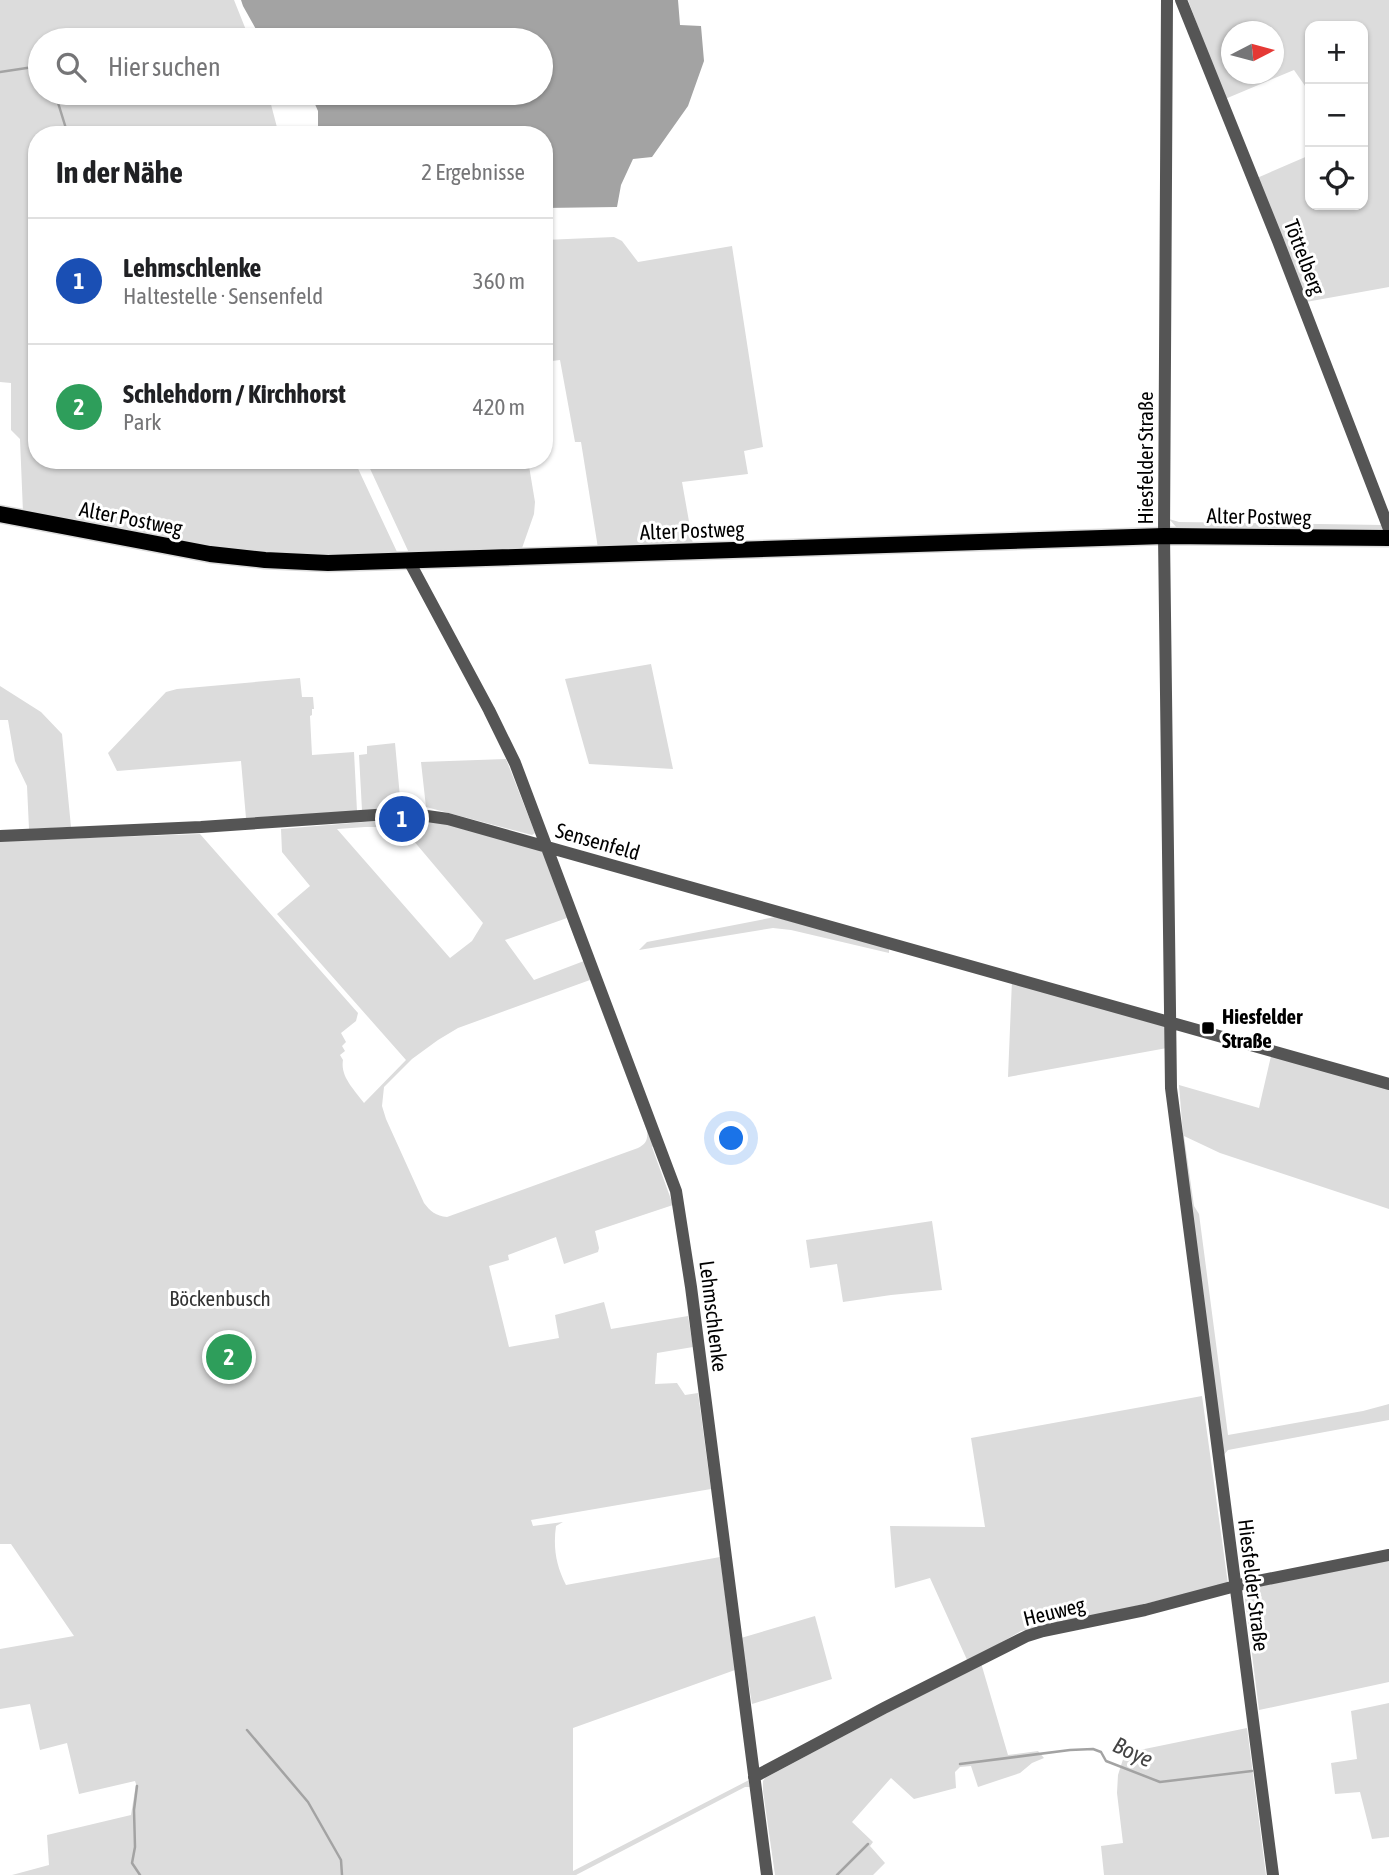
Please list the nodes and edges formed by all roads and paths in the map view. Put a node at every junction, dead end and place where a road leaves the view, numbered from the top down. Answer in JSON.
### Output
{"nodes":[{"id":1,"x":1167,"y":0,"type":"edge"},
{"id":2,"x":1181,"y":0,"type":"edge"},
{"id":3,"x":0,"y":514,"type":"edge"},
{"id":4,"x":1389,"y":529,"type":"edge"},
{"id":5,"x":1164,"y":536,"type":"junction"},
{"id":6,"x":1389,"y":538,"type":"edge"},
{"id":7,"x":409,"y":561,"type":"junction"},
{"id":8,"x":0,"y":836,"type":"edge"},
{"id":9,"x":546,"y":846,"type":"junction"},
{"id":10,"x":1170,"y":1021,"type":"junction"},
{"id":11,"x":1389,"y":1084,"type":"edge"},
{"id":12,"x":1389,"y":1555,"type":"edge"},
{"id":13,"x":1235,"y":1587,"type":"junction"},
{"id":14,"x":754,"y":1777,"type":"junction"},
{"id":15,"x":767,"y":1875,"type":"edge"},
{"id":16,"x":1273,"y":1875,"type":"edge"}],
"edges":[{"from":1,"to":5,"type":"street","name":"Hiesfelder Straße"},
{"from":2,"to":4,"type":"street","name":"Töttelberg"},
{"from":3,"to":7,"type":"main road","name":"Alter Postweg"},
{"from":5,"to":6,"type":"main road","name":"Alter Postweg"},
{"from":5,"to":7,"type":"main road","name":"Alter Postweg"},
{"from":5,"to":10,"type":"street","name":"Hiesfelder Straße"},
{"from":7,"to":9,"type":"street","name":"Lehmschlenke"},
{"from":8,"to":9,"type":"street","name":"Sensenfeld"},
{"from":9,"to":10,"type":"street","name":"Sensenfeld"},
{"from":9,"to":14,"type":"street","name":"Lehmschlenke"},
{"from":10,"to":11,"type":"street","name":"Sensenfeld"},
{"from":10,"to":13,"type":"street","name":"Hiesfelder Straße"},
{"from":12,"to":13,"type":"street","name":"Heuweg"},
{"from":13,"to":14,"type":"street","name":"Heuweg"},
{"from":13,"to":16,"type":"street","name":"Hiesfelder Straße"},
{"from":14,"to":15,"type":"street","name":"Lehmschlenke"}]}
